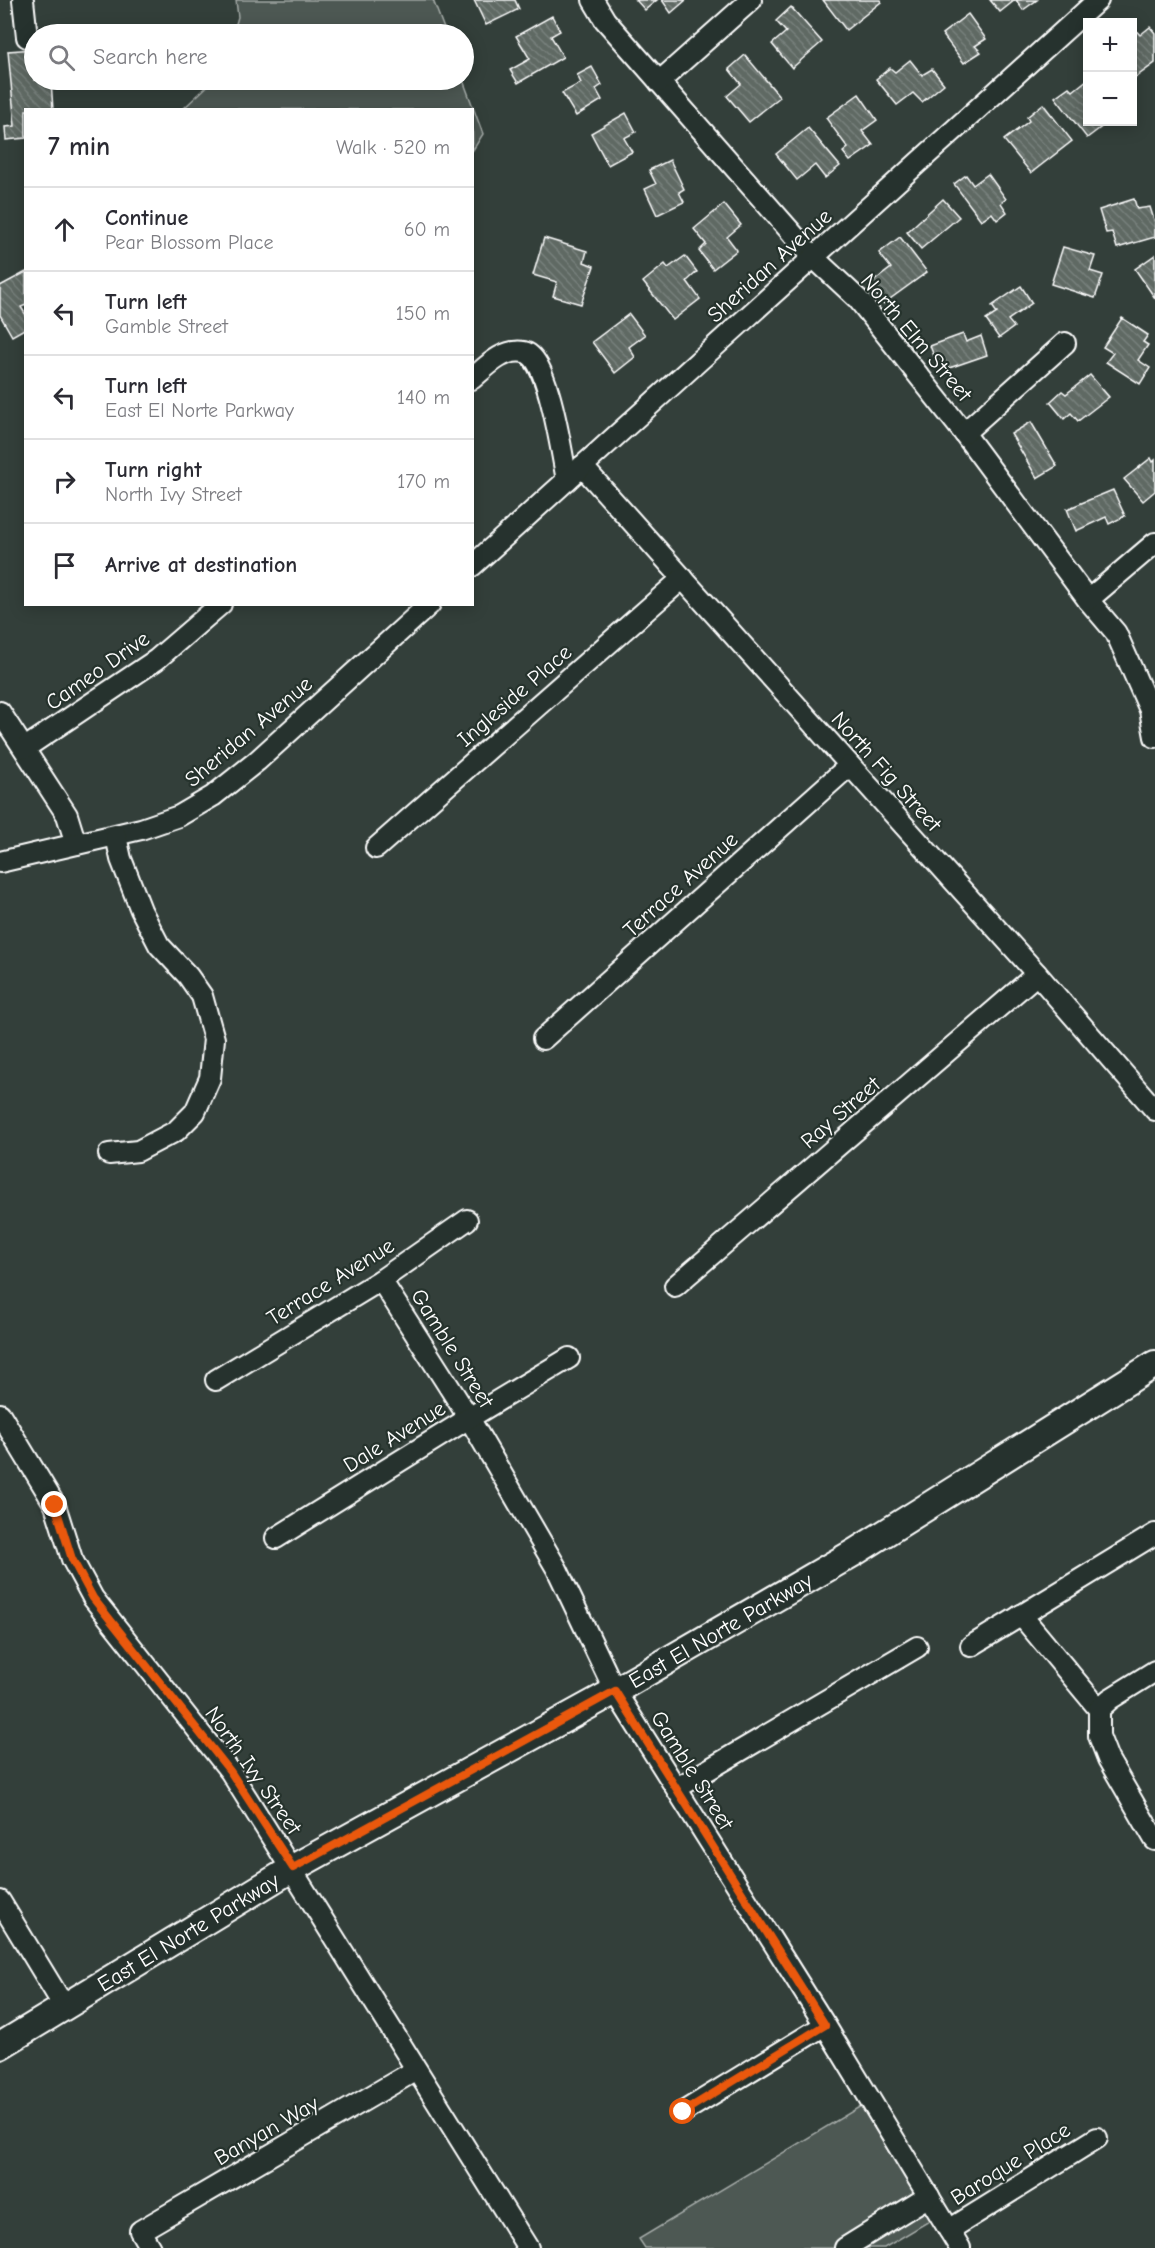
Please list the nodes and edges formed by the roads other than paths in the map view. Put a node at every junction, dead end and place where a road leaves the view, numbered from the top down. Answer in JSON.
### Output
{"nodes":[{"id":1,"x":23,"y":0,"type":"edge"},
{"id":2,"x":593,"y":0,"type":"edge"},
{"id":3,"x":751,"y":0,"type":"edge"},
{"id":4,"x":1098,"y":0,"type":"edge"},
{"id":5,"x":26,"y":24,"type":"edge"},
{"id":6,"x":659,"y":81,"type":"junction"},
{"id":7,"x":813,"y":257,"type":"junction"},
{"id":8,"x":1065,"y":343,"type":"dead end"},
{"id":9,"x":474,"y":377,"type":"edge"},
{"id":10,"x":964,"y":433,"type":"junction"},
{"id":11,"x":582,"y":466,"type":"junction"},
{"id":12,"x":567,"y":480,"type":"junction"},
{"id":13,"x":1155,"y":543,"type":"edge"},
{"id":14,"x":474,"y":564,"type":"edge"},
{"id":15,"x":683,"y":578,"type":"junction"},
{"id":16,"x":1088,"y":600,"type":"junction"},
{"id":17,"x":219,"y":606,"type":"edge"},
{"id":18,"x":428,"y":606,"type":"edge"},
{"id":19,"x":0,"y":712,"type":"edge"},
{"id":20,"x":1155,"y":737,"type":"edge"},
{"id":21,"x":25,"y":748,"type":"junction"},
{"id":22,"x":849,"y":766,"type":"junction"},
{"id":23,"x":116,"y":836,"type":"junction"},
{"id":24,"x":76,"y":844,"type":"junction"},
{"id":25,"x":376,"y":848,"type":"dead end"},
{"id":26,"x":0,"y":862,"type":"edge"},
{"id":27,"x":1037,"y":974,"type":"junction"},
{"id":28,"x":543,"y":1039,"type":"dead end"},
{"id":29,"x":1155,"y":1110,"type":"edge"},
{"id":30,"x":109,"y":1154,"type":"dead end"},
{"id":31,"x":467,"y":1220,"type":"dead end"},
{"id":32,"x":381,"y":1280,"type":"junction"},
{"id":33,"x":675,"y":1286,"type":"dead end"},
{"id":34,"x":569,"y":1358,"type":"dead end"},
{"id":35,"x":1155,"y":1364,"type":"edge"},
{"id":36,"x":216,"y":1380,"type":"dead end"},
{"id":37,"x":0,"y":1414,"type":"edge"},
{"id":38,"x":469,"y":1418,"type":"junction"},
{"id":39,"x":1155,"y":1534,"type":"edge"},
{"id":40,"x":276,"y":1538,"type":"dead end"},
{"id":41,"x":1021,"y":1615,"type":"junction"},
{"id":42,"x":971,"y":1646,"type":"dead end"},
{"id":43,"x":917,"y":1647,"type":"dead end"},
{"id":44,"x":1155,"y":1671,"type":"edge"},
{"id":45,"x":615,"y":1691,"type":"junction"},
{"id":46,"x":1099,"y":1709,"type":"junction"},
{"id":47,"x":676,"y":1788,"type":"junction"},
{"id":48,"x":1155,"y":1840,"type":"edge"},
{"id":49,"x":293,"y":1868,"type":"junction"},
{"id":50,"x":0,"y":1901,"type":"edge"},
{"id":51,"x":65,"y":2008,"type":"junction"},
{"id":52,"x":825,"y":2025,"type":"junction"},
{"id":53,"x":0,"y":2046,"type":"edge"},
{"id":54,"x":416,"y":2070,"type":"junction"},
{"id":55,"x":683,"y":2112,"type":"dead end"},
{"id":56,"x":1097,"y":2138,"type":"dead end"},
{"id":57,"x":929,"y":2196,"type":"junction"},
{"id":58,"x":949,"y":2230,"type":"junction"},
{"id":59,"x":145,"y":2240,"type":"edge"},
{"id":60,"x":528,"y":2248,"type":"edge"},
{"id":61,"x":845,"y":2248,"type":"edge"},
{"id":62,"x":960,"y":2248,"type":"edge"}],
"edges":[{"from":1,"to":5,"type":"street"},
{"from":2,"to":6,"type":"street","name":"North Elm Street"},
{"from":3,"to":6,"type":"street"},
{"from":4,"to":7,"type":"street","name":"Sheridan Avenue"},
{"from":6,"to":7,"type":"street","name":"North Elm Street"},
{"from":7,"to":10,"type":"street","name":"North Elm Street"},
{"from":7,"to":11,"type":"street","name":"Sheridan Avenue"},
{"from":8,"to":10,"type":"street"},
{"from":9,"to":12,"type":"street"},
{"from":10,"to":16,"type":"street","name":"North Elm Street"},
{"from":11,"to":12,"type":"street","name":"Sheridan Avenue"},
{"from":11,"to":15,"type":"street","name":"North Fig Street"},
{"from":12,"to":14,"type":"street","name":"Sheridan Avenue"},
{"from":13,"to":16,"type":"street"},
{"from":15,"to":22,"type":"street","name":"North Fig Street"},
{"from":15,"to":25,"type":"street","name":"Ingleside Place"},
{"from":16,"to":20,"type":"street","name":"North Elm Street"},
{"from":17,"to":21,"type":"street","name":"Cameo Drive"},
{"from":18,"to":23,"type":"street","name":"Sheridan Avenue"},
{"from":19,"to":21,"type":"street"},
{"from":21,"to":24,"type":"street"},
{"from":22,"to":27,"type":"street","name":"North Fig Street"},
{"from":22,"to":28,"type":"street","name":"Terrace Avenue"},
{"from":23,"to":24,"type":"street","name":"Sheridan Avenue"},
{"from":23,"to":30,"type":"street"},
{"from":24,"to":26,"type":"street","name":"Sheridan Avenue"},
{"from":27,"to":29,"type":"street","name":"North Fig Street"},
{"from":27,"to":33,"type":"street","name":"Ray Street"},
{"from":31,"to":32,"type":"street","name":"Terrace Avenue"},
{"from":32,"to":36,"type":"street","name":"Terrace Avenue"},
{"from":32,"to":38,"type":"street","name":"Gamble Street"},
{"from":34,"to":38,"type":"street","name":"Dale Avenue"},
{"from":35,"to":45,"type":"main road","name":"East El Norte Parkway"},
{"from":37,"to":49,"type":"street","name":"North Ivy Street"},
{"from":38,"to":40,"type":"street","name":"Dale Avenue"},
{"from":38,"to":45,"type":"street","name":"Gamble Street"},
{"from":39,"to":41,"type":"street"},
{"from":41,"to":42,"type":"street"},
{"from":41,"to":46,"type":"street"},
{"from":43,"to":47,"type":"street"},
{"from":44,"to":46,"type":"street"},
{"from":45,"to":47,"type":"street","name":"Gamble Street"},
{"from":45,"to":49,"type":"main road","name":"East El Norte Parkway"},
{"from":46,"to":48,"type":"street"},
{"from":47,"to":52,"type":"street","name":"Gamble Street"},
{"from":49,"to":51,"type":"main road","name":"East El Norte Parkway"},
{"from":49,"to":54,"type":"street","name":"North Ivy Street"},
{"from":50,"to":51,"type":"street"},
{"from":51,"to":53,"type":"main road","name":"East El Norte Parkway"},
{"from":52,"to":55,"type":"street"},
{"from":52,"to":57,"type":"street","name":"Gamble Street"},
{"from":54,"to":59,"type":"street","name":"Banyan Way"},
{"from":54,"to":60,"type":"street","name":"North Ivy Street"},
{"from":56,"to":58,"type":"street","name":"Baroque Place"},
{"from":57,"to":58,"type":"street","name":"Gamble Street"},
{"from":57,"to":61,"type":"street"},
{"from":58,"to":62,"type":"street","name":"Gamble Street"}]}
